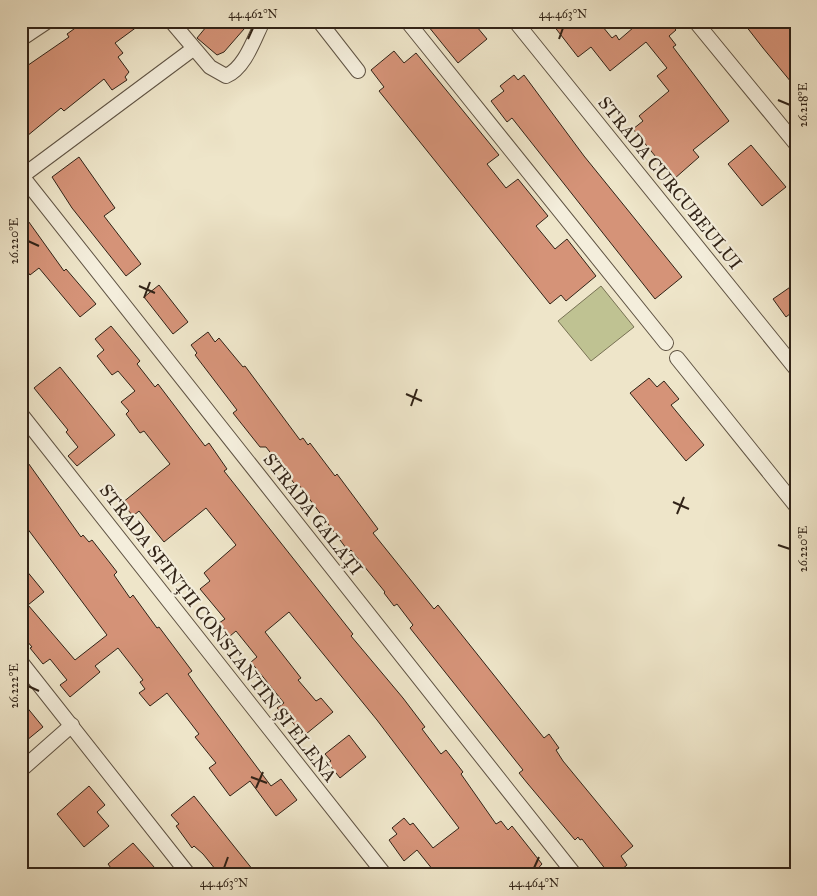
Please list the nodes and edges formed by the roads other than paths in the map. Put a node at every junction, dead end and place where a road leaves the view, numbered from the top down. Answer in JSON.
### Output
{"nodes":[{"id":1,"x":48,"y":21,"type":"edge"},
{"id":2,"x":263,"y":21,"type":"edge"},
{"id":3,"x":319,"y":21,"type":"edge"},
{"id":4,"x":407,"y":21,"type":"edge"},
{"id":5,"x":515,"y":21,"type":"edge"},
{"id":6,"x":695,"y":21,"type":"edge"},
{"id":7,"x":177,"y":24,"type":"edge"},
{"id":8,"x":24,"y":32,"type":"edge"},
{"id":9,"x":193,"y":49,"type":"junction"},
{"id":10,"x":358,"y":71,"type":"dead end"},
{"id":11,"x":793,"y":137,"type":"edge"},
{"id":12,"x":22,"y":176,"type":"edge"},
{"id":13,"x":666,"y":344,"type":"dead end"},
{"id":14,"x":677,"y":358,"type":"dead end"},
{"id":15,"x":796,"y":369,"type":"edge"},
{"id":16,"x":21,"y":414,"type":"edge"},
{"id":17,"x":796,"y":506,"type":"edge"},
{"id":18,"x":21,"y":662,"type":"edge"},
{"id":19,"x":72,"y":725,"type":"junction"},
{"id":20,"x":21,"y":770,"type":"edge"},
{"id":21,"x":189,"y":875,"type":"edge"},
{"id":22,"x":385,"y":875,"type":"edge"},
{"id":23,"x":575,"y":875,"type":"edge"}],
"edges":[{"from":1,"to":8,"type":"street"},
{"from":2,"to":9,"type":"street"},
{"from":3,"to":10,"type":"street"},
{"from":4,"to":13,"type":"street"},
{"from":5,"to":15,"type":"street","name":"STRADA CURCUBEULUI"},
{"from":6,"to":11,"type":"street"},
{"from":7,"to":9,"type":"street"},
{"from":9,"to":12,"type":"street"},
{"from":12,"to":23,"type":"street","name":"STRADA GALAȚI"},
{"from":14,"to":17,"type":"street"},
{"from":16,"to":22,"type":"street","name":"STRADA SFINȚII CONSTANTIN ȘI ELENA"},
{"from":18,"to":19,"type":"street"},
{"from":19,"to":20,"type":"street"},
{"from":19,"to":21,"type":"street"}]}
